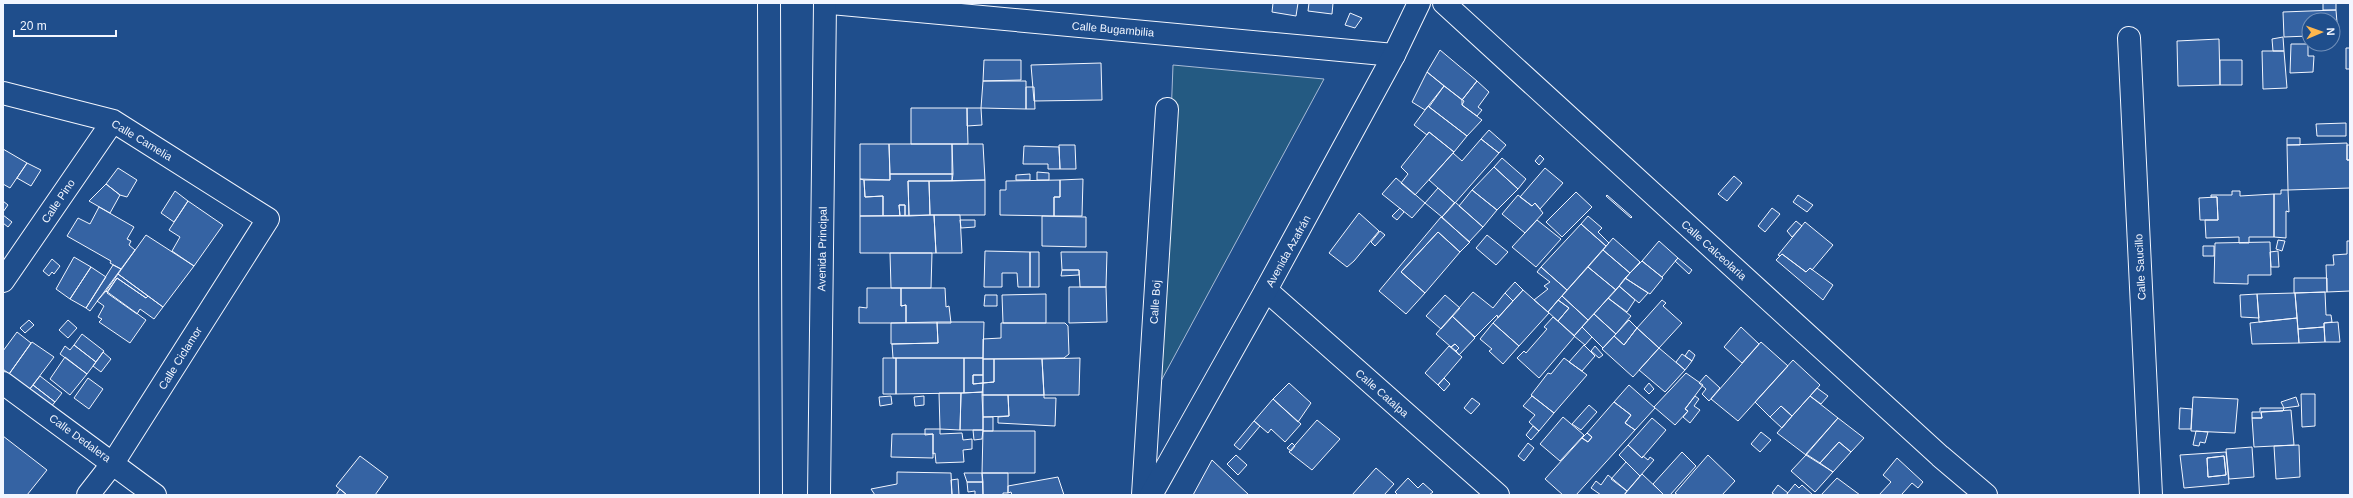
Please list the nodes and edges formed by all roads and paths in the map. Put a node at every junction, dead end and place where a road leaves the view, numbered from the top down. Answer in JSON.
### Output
{"nodes":[{"id":1,"x":770,"y":3,"type":"edge"},
{"id":2,"x":824,"y":3,"type":"edge"},
{"id":3,"x":831,"y":3,"type":"edge"},
{"id":4,"x":1419,"y":3,"type":"edge"},
{"id":5,"x":1444,"y":3,"type":"edge"},
{"id":6,"x":2129,"y":38,"type":"dead end"},
{"id":7,"x":1394,"y":55,"type":"junction"},
{"id":8,"x":3,"y":93,"type":"edge"},
{"id":9,"x":1167,"y":109,"type":"dead end"},
{"id":10,"x":113,"y":121,"type":"junction"},
{"id":11,"x":268,"y":219,"type":"joint"},
{"id":12,"x":3,"y":281,"type":"edge"},
{"id":13,"x":1266,"y":290,"type":"junction"},
{"id":14,"x":3,"y":383,"type":"edge"},
{"id":15,"x":113,"y":463,"type":"junction"},
{"id":16,"x":823,"y":491,"type":"edge"},
{"id":17,"x":88,"y":495,"type":"edge"},
{"id":18,"x":155,"y":495,"type":"edge"},
{"id":19,"x":771,"y":495,"type":"edge"},
{"id":20,"x":1143,"y":495,"type":"edge"},
{"id":21,"x":1151,"y":495,"type":"edge"},
{"id":22,"x":1498,"y":495,"type":"edge"},
{"id":23,"x":1986,"y":495,"type":"edge"},
{"id":24,"x":2151,"y":495,"type":"edge"}],
"edges":[{"from":1,"to":19,"type":"street"},
{"from":2,"to":16,"type":"street","name":"Avenida Principal"},
{"from":3,"to":7,"type":"street","name":"Calle Bugambilia"},
{"from":4,"to":7,"type":"street","name":"Avenida Azafrán"},
{"from":5,"to":23,"type":"street","name":"Calle Calceolaria"},
{"from":6,"to":24,"type":"street","name":"Calle Saucillo"},
{"from":7,"to":13,"type":"street","name":"Avenida Azafrán"},
{"from":8,"to":10,"type":"street","name":"Calle Camelia"},
{"from":9,"to":20,"type":"street","name":"Calle Boj"},
{"from":10,"to":11,"type":"street","name":"Calle Camelia"},
{"from":10,"to":12,"type":"street","name":"Calle Pino"},
{"from":11,"to":15,"type":"street","name":"Calle Ciclamor"},
{"from":13,"to":21,"type":"street","name":"Avenida Azafrán"},
{"from":13,"to":22,"type":"street","name":"Calle Catalpa"},
{"from":14,"to":15,"type":"street","name":"Calle Dedalera"},
{"from":15,"to":17,"type":"street","name":"Calle Ciclamor"},
{"from":15,"to":18,"type":"street","name":"Calle Dedalera"}]}
